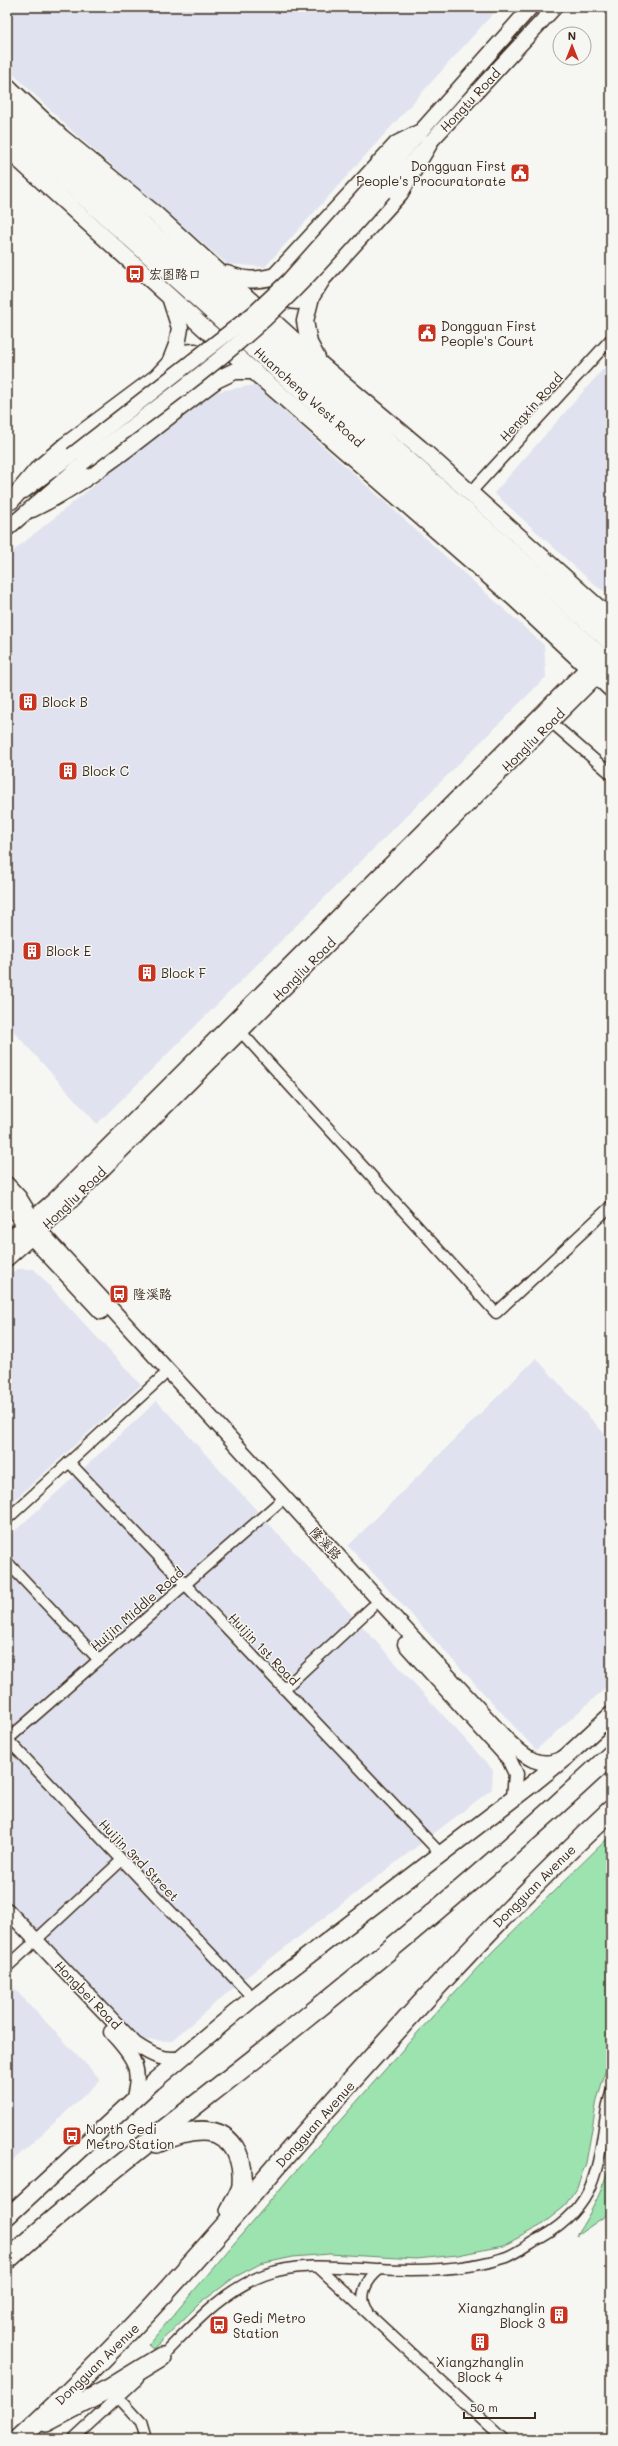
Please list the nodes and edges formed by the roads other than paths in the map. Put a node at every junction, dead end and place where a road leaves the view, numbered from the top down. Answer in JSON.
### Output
{"nodes":[{"id":1,"x":531,"y":7,"type":"edge"},
{"id":2,"x":555,"y":7,"type":"edge"},
{"id":3,"x":7,"y":86,"type":"edge"},
{"id":4,"x":7,"y":106,"type":"edge"},
{"id":5,"x":7,"y":127,"type":"edge"},
{"id":6,"x":424,"y":139,"type":"junction"},
{"id":7,"x":7,"y":149,"type":"edge"},
{"id":8,"x":289,"y":262,"type":"junction"},
{"id":9,"x":220,"y":271,"type":"junction"},
{"id":10,"x":168,"y":295,"type":"junction"},
{"id":11,"x":311,"y":298,"type":"junction"},
{"id":12,"x":611,"y":339,"type":"edge"},
{"id":13,"x":170,"y":362,"type":"junction"},
{"id":14,"x":319,"y":363,"type":"junction"},
{"id":15,"x":254,"y":371,"type":"junction"},
{"id":16,"x":197,"y":393,"type":"junction"},
{"id":17,"x":78,"y":459,"type":"junction"},
{"id":18,"x":471,"y":492,"type":"junction"},
{"id":19,"x":9,"y":503,"type":"edge"},
{"id":20,"x":32,"y":509,"type":"junction"},
{"id":21,"x":7,"y":529,"type":"edge"},
{"id":22,"x":611,"y":619,"type":"edge"},
{"id":23,"x":611,"y":641,"type":"edge"},
{"id":24,"x":599,"y":670,"type":"edge"},
{"id":25,"x":611,"y":689,"type":"edge"},
{"id":26,"x":551,"y":722,"type":"junction"},
{"id":27,"x":611,"y":774,"type":"edge"},
{"id":28,"x":242,"y":1032,"type":"junction"},
{"id":29,"x":7,"y":1184,"type":"edge"},
{"id":30,"x":7,"y":1199,"type":"edge"},
{"id":31,"x":611,"y":1206,"type":"edge"},
{"id":32,"x":32,"y":1228,"type":"junction"},
{"id":33,"x":7,"y":1241,"type":"edge"},
{"id":34,"x":7,"y":1259,"type":"edge"},
{"id":35,"x":162,"y":1378,"type":"junction"},
{"id":36,"x":69,"y":1462,"type":"junction"},
{"id":37,"x":281,"y":1501,"type":"junction"},
{"id":38,"x":7,"y":1519,"type":"edge"},
{"id":39,"x":7,"y":1562,"type":"edge"},
{"id":40,"x":185,"y":1585,"type":"junction"},
{"id":41,"x":372,"y":1607,"type":"junction"},
{"id":42,"x":100,"y":1660,"type":"junction"},
{"id":43,"x":284,"y":1689,"type":"junction"},
{"id":44,"x":611,"y":1715,"type":"edge"},
{"id":45,"x":7,"y":1740,"type":"edge"},
{"id":46,"x":611,"y":1755,"type":"edge"},
{"id":47,"x":567,"y":1756,"type":"junction"},
{"id":48,"x":514,"y":1798,"type":"junction"},
{"id":49,"x":607,"y":1814,"type":"edge"},
{"id":50,"x":440,"y":1853,"type":"junction"},
{"id":51,"x":122,"y":1860,"type":"junction"},
{"id":52,"x":7,"y":1910,"type":"edge"},
{"id":53,"x":7,"y":1924,"type":"edge"},
{"id":54,"x":32,"y":1943,"type":"junction"},
{"id":55,"x":7,"y":1967,"type":"edge"},
{"id":56,"x":252,"y":1998,"type":"junction"},
{"id":57,"x":182,"y":2058,"type":"junction"},
{"id":58,"x":611,"y":2092,"type":"edge"},
{"id":59,"x":134,"y":2100,"type":"junction"},
{"id":60,"x":134,"y":2154,"type":"junction"},
{"id":61,"x":7,"y":2218,"type":"edge"},
{"id":62,"x":220,"y":2234,"type":"junction"},
{"id":63,"x":7,"y":2260,"type":"edge"},
{"id":64,"x":318,"y":2267,"type":"junction"},
{"id":65,"x":380,"y":2269,"type":"junction"},
{"id":66,"x":373,"y":2318,"type":"junction"},
{"id":67,"x":161,"y":2357,"type":"junction"},
{"id":68,"x":119,"y":2398,"type":"junction"},
{"id":69,"x":23,"y":2437,"type":"edge"},
{"id":70,"x":74,"y":2439,"type":"edge"},
{"id":71,"x":146,"y":2439,"type":"edge"},
{"id":72,"x":503,"y":2439,"type":"edge"}],
"edges":[{"from":1,"to":6,"type":"street","name":"Hongtu Road"},
{"from":2,"to":6,"type":"street","name":"Hongtu Road"},
{"from":3,"to":9,"type":"main road"},
{"from":4,"to":23,"type":"highway","name":"Huancheng West Road"},
{"from":5,"to":24,"type":"highway","name":"Huancheng West Road"},
{"from":6,"to":8,"type":"main road"},
{"from":6,"to":11,"type":"main road"},
{"from":6,"to":17,"type":"street","name":"Hongtu Road","bridge":true},
{"from":7,"to":10,"type":"main road"},
{"from":8,"to":9,"type":"main road"},
{"from":8,"to":11,"type":"main road"},
{"from":9,"to":14,"type":"main road"},
{"from":10,"to":13,"type":"main road"},
{"from":10,"to":15,"type":"main road"},
{"from":11,"to":14,"type":"main road"},
{"from":12,"to":18,"type":"street","name":"Hengxin Road"},
{"from":13,"to":16,"type":"main road"},
{"from":13,"to":19,"type":"main road"},
{"from":14,"to":18,"type":"main road"},
{"from":15,"to":16,"type":"main road"},
{"from":15,"to":24,"type":"main road"},
{"from":16,"to":20,"type":"main road"},
{"from":17,"to":19,"type":"street"},
{"from":17,"to":20,"type":"street"},
{"from":18,"to":22,"type":"main road"},
{"from":20,"to":21,"type":"street"},
{"from":24,"to":25,"type":"main road"},
{"from":24,"to":26,"type":"street","name":"Hongliu Road"},
{"from":24,"to":32,"type":"street","name":"Hongliu Road"},
{"from":26,"to":27,"type":"street"},
{"from":26,"to":28,"type":"street","name":"Hongliu Road"},
{"from":28,"to":31,"type":"street"},
{"from":28,"to":32,"type":"street","name":"Hongliu Road"},
{"from":29,"to":32,"type":"street","name":"隆溪路"},
{"from":30,"to":32,"type":"street","name":"隆溪路"},
{"from":32,"to":33,"type":"street","name":"Hongliu Road"},
{"from":32,"to":34,"type":"street","name":"Hongliu Road"},
{"from":32,"to":35,"type":"street","name":"隆溪路"},
{"from":32,"to":37,"type":"street","name":"隆溪路"},
{"from":35,"to":36,"type":"street"},
{"from":35,"to":37,"type":"street","name":"隆溪路"},
{"from":36,"to":38,"type":"street"},
{"from":36,"to":40,"type":"street","name":"Huijin 1st Road"},
{"from":37,"to":40,"type":"street","name":"Huijin Middle Road"},
{"from":37,"to":41,"type":"street","name":"隆溪路"},
{"from":37,"to":47,"type":"street","name":"隆溪路"},
{"from":39,"to":42,"type":"street"},
{"from":40,"to":42,"type":"street","name":"Huijin Middle Road"},
{"from":40,"to":43,"type":"street","name":"Huijin 1st Road"},
{"from":41,"to":43,"type":"street"},
{"from":41,"to":48,"type":"street","name":"隆溪路"},
{"from":42,"to":45,"type":"street","name":"Huijin Middle Road"},
{"from":43,"to":50,"type":"street","name":"Huijin 1st Road"},
{"from":44,"to":47,"type":"main road"},
{"from":45,"to":51,"type":"street","name":"Huijin 3rd Street"},
{"from":46,"to":60,"type":"highway"},
{"from":47,"to":48,"type":"main road"},
{"from":48,"to":50,"type":"main road"},
{"from":49,"to":62,"type":"highway","name":"Dongguan Avenue"},
{"from":50,"to":56,"type":"main road"},
{"from":51,"to":54,"type":"street"},
{"from":51,"to":56,"type":"street","name":"Huijin 3rd Street"},
{"from":52,"to":54,"type":"street","name":"Hongbei Road"},
{"from":53,"to":54,"type":"street","name":"Hongbei Road"},
{"from":54,"to":55,"type":"street"},
{"from":54,"to":57,"type":"street","name":"Hongbei Road"},
{"from":54,"to":59,"type":"street","name":"Hongbei Road"},
{"from":56,"to":57,"type":"main road"},
{"from":57,"to":59,"type":"main road"},
{"from":58,"to":65,"type":"street"},
{"from":59,"to":61,"type":"main road"},
{"from":60,"to":62,"type":"highway"},
{"from":60,"to":63,"type":"highway"},
{"from":62,"to":69,"type":"highway","name":"Dongguan Avenue"},
{"from":64,"to":65,"type":"street"},
{"from":64,"to":66,"type":"street"},
{"from":64,"to":67,"type":"street"},
{"from":65,"to":66,"type":"street"},
{"from":66,"to":72,"type":"street"},
{"from":67,"to":68,"type":"street"},
{"from":67,"to":69,"type":"highway"},
{"from":68,"to":70,"type":"street"},
{"from":68,"to":71,"type":"street"}]}
